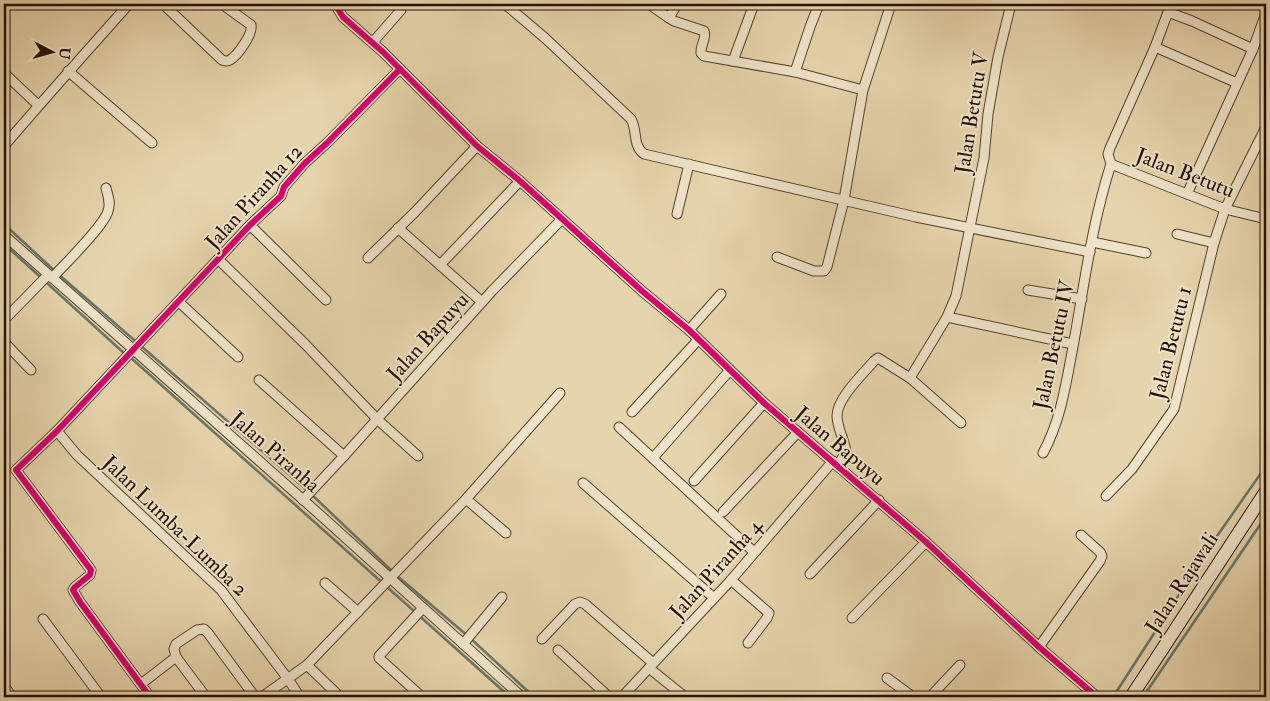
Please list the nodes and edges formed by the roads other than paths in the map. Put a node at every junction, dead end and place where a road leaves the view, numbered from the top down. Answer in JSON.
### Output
{"nodes":[{"id":1,"x":129,"y":4,"type":"edge"},
{"id":2,"x":163,"y":4,"type":"edge"},
{"id":3,"x":222,"y":4,"type":"edge"},
{"id":4,"x":339,"y":4,"type":"edge"},
{"id":5,"x":504,"y":4,"type":"edge"},
{"id":6,"x":649,"y":4,"type":"edge"},
{"id":7,"x":677,"y":4,"type":"edge"},
{"id":8,"x":754,"y":4,"type":"edge"},
{"id":9,"x":819,"y":4,"type":"edge"},
{"id":10,"x":891,"y":4,"type":"edge"},
{"id":11,"x":1011,"y":4,"type":"edge"},
{"id":12,"x":1169,"y":8,"type":"edge"},
{"id":13,"x":401,"y":10,"type":"dead end"},
{"id":14,"x":1266,"y":13,"type":"edge"},
{"id":15,"x":669,"y":18,"type":"junction"},
{"id":16,"x":373,"y":42,"type":"junction"},
{"id":17,"x":1155,"y":48,"type":"junction"},
{"id":18,"x":1253,"y":49,"type":"junction"},
{"id":19,"x":733,"y":61,"type":"junction"},
{"id":20,"x":400,"y":69,"type":"junction"},
{"id":21,"x":68,"y":71,"type":"junction"},
{"id":22,"x":795,"y":72,"type":"junction"},
{"id":23,"x":4,"y":73,"type":"edge"},
{"id":24,"x":1237,"y":83,"type":"junction"},
{"id":25,"x":862,"y":90,"type":"junction"},
{"id":26,"x":38,"y":105,"type":"junction"},
{"id":27,"x":1266,"y":127,"type":"edge"},
{"id":28,"x":152,"y":143,"type":"dead end"},
{"id":29,"x":4,"y":146,"type":"edge"},
{"id":30,"x":477,"y":146,"type":"junction"},
{"id":31,"x":690,"y":164,"type":"junction"},
{"id":32,"x":1111,"y":164,"type":"junction"},
{"id":33,"x":520,"y":181,"type":"junction"},
{"id":34,"x":106,"y":188,"type":"dead end"},
{"id":35,"x":1187,"y":194,"type":"junction"},
{"id":36,"x":844,"y":200,"type":"junction"},
{"id":37,"x":1225,"y":209,"type":"junction"},
{"id":38,"x":677,"y":214,"type":"dead end"},
{"id":39,"x":562,"y":219,"type":"junction"},
{"id":40,"x":1266,"y":219,"type":"edge"},
{"id":41,"x":250,"y":225,"type":"junction"},
{"id":42,"x":398,"y":228,"type":"junction"},
{"id":43,"x":971,"y":229,"type":"junction"},
{"id":44,"x":1177,"y":234,"type":"dead end"},
{"id":45,"x":4,"y":236,"type":"edge"},
{"id":46,"x":1092,"y":242,"type":"junction"},
{"id":47,"x":1214,"y":243,"type":"junction"},
{"id":48,"x":1090,"y":252,"type":"junction"},
{"id":49,"x":1146,"y":253,"type":"dead end"},
{"id":50,"x":777,"y":257,"type":"dead end"},
{"id":51,"x":368,"y":258,"type":"dead end"},
{"id":52,"x":218,"y":260,"type":"junction"},
{"id":53,"x":440,"y":265,"type":"junction"},
{"id":54,"x":50,"y":276,"type":"junction"},
{"id":55,"x":1028,"y":290,"type":"dead end"},
{"id":56,"x":721,"y":294,"type":"dead end"},
{"id":57,"x":1082,"y":299,"type":"junction"},
{"id":58,"x":326,"y":300,"type":"dead end"},
{"id":59,"x":179,"y":302,"type":"junction"},
{"id":60,"x":482,"y":302,"type":"junction"},
{"id":61,"x":947,"y":317,"type":"junction"},
{"id":62,"x":4,"y":320,"type":"edge"},
{"id":63,"x":689,"y":330,"type":"junction"},
{"id":64,"x":698,"y":340,"type":"junction"},
{"id":65,"x":4,"y":342,"type":"edge"},
{"id":66,"x":1073,"y":344,"type":"junction"},
{"id":67,"x":134,"y":350,"type":"junction"},
{"id":68,"x":238,"y":356,"type":"dead end"},
{"id":69,"x":31,"y":370,"type":"dead end"},
{"id":70,"x":730,"y":370,"type":"junction"},
{"id":71,"x":910,"y":378,"type":"junction"},
{"id":72,"x":259,"y":380,"type":"dead end"},
{"id":73,"x":560,"y":393,"type":"dead end"},
{"id":74,"x":764,"y":403,"type":"junction"},
{"id":75,"x":632,"y":412,"type":"dead end"},
{"id":76,"x":377,"y":419,"type":"junction"},
{"id":77,"x":961,"y":423,"type":"dead end"},
{"id":78,"x":619,"y":427,"type":"dead end"},
{"id":79,"x":56,"y":431,"type":"junction"},
{"id":80,"x":798,"y":432,"type":"junction"},
{"id":81,"x":1043,"y":453,"type":"dead end"},
{"id":82,"x":344,"y":456,"type":"junction"},
{"id":83,"x":418,"y":456,"type":"dead end"},
{"id":84,"x":652,"y":458,"type":"junction"},
{"id":85,"x":835,"y":463,"type":"junction"},
{"id":86,"x":694,"y":481,"type":"dead end"},
{"id":87,"x":583,"y":483,"type":"dead end"},
{"id":88,"x":1266,"y":491,"type":"edge"},
{"id":89,"x":1106,"y":496,"type":"dead end"},
{"id":90,"x":466,"y":499,"type":"junction"},
{"id":91,"x":303,"y":500,"type":"junction"},
{"id":92,"x":879,"y":500,"type":"junction"},
{"id":93,"x":723,"y":512,"type":"dead end"},
{"id":94,"x":506,"y":533,"type":"dead end"},
{"id":95,"x":1081,"y":535,"type":"dead end"},
{"id":96,"x":926,"y":542,"type":"junction"},
{"id":97,"x":754,"y":552,"type":"junction"},
{"id":98,"x":810,"y":574,"type":"dead end"},
{"id":99,"x":390,"y":580,"type":"junction"},
{"id":100,"x":732,"y":580,"type":"junction"},
{"id":101,"x":325,"y":583,"type":"dead end"},
{"id":102,"x":502,"y":597,"type":"dead end"},
{"id":103,"x":714,"y":598,"type":"junction"},
{"id":104,"x":423,"y":608,"type":"junction"},
{"id":105,"x":358,"y":612,"type":"junction"},
{"id":106,"x":852,"y":618,"type":"dead end"},
{"id":107,"x":43,"y":619,"type":"dead end"},
{"id":108,"x":542,"y":639,"type":"dead end"},
{"id":109,"x":748,"y":643,"type":"dead end"},
{"id":110,"x":463,"y":644,"type":"junction"},
{"id":111,"x":1039,"y":647,"type":"junction"},
{"id":112,"x":558,"y":650,"type":"dead end"},
{"id":113,"x":176,"y":657,"type":"junction"},
{"id":114,"x":960,"y":664,"type":"dead end"},
{"id":115,"x":307,"y":665,"type":"junction"},
{"id":116,"x":651,"y":666,"type":"junction"},
{"id":117,"x":888,"y":678,"type":"dead end"},
{"id":118,"x":288,"y":679,"type":"junction"},
{"id":119,"x":141,"y":684,"type":"junction"},
{"id":120,"x":4,"y":686,"type":"edge"},
{"id":121,"x":518,"y":696,"type":"edge"},
{"id":122,"x":12,"y":697,"type":"edge"},
{"id":123,"x":101,"y":697,"type":"edge"},
{"id":124,"x":150,"y":697,"type":"edge"},
{"id":125,"x":206,"y":697,"type":"edge"},
{"id":126,"x":255,"y":697,"type":"edge"},
{"id":127,"x":262,"y":697,"type":"edge"},
{"id":128,"x":300,"y":697,"type":"edge"},
{"id":129,"x":340,"y":697,"type":"edge"},
{"id":130,"x":422,"y":697,"type":"edge"},
{"id":131,"x":608,"y":697,"type":"edge"},
{"id":132,"x":622,"y":697,"type":"edge"},
{"id":133,"x":685,"y":697,"type":"edge"},
{"id":134,"x":913,"y":697,"type":"edge"},
{"id":135,"x":930,"y":697,"type":"edge"},
{"id":136,"x":1097,"y":697,"type":"edge"},
{"id":137,"x":1131,"y":697,"type":"edge"}],
"edges":[{"from":1,"to":21,"type":"street"},
{"from":2,"to":3,"type":"street"},
{"from":4,"to":16,"type":"street"},
{"from":5,"to":31,"type":"street"},
{"from":6,"to":15,"type":"street"},
{"from":7,"to":15,"type":"street"},
{"from":8,"to":19,"type":"street"},
{"from":9,"to":22,"type":"street"},
{"from":10,"to":25,"type":"street"},
{"from":11,"to":43,"type":"street","name":"Jalan Betutu V"},
{"from":12,"to":17,"type":"street"},
{"from":12,"to":18,"type":"street"},
{"from":13,"to":16,"type":"street"},
{"from":14,"to":18,"type":"street"},
{"from":15,"to":19,"type":"street"},
{"from":16,"to":20,"type":"street"},
{"from":17,"to":24,"type":"street"},
{"from":17,"to":32,"type":"street"},
{"from":18,"to":24,"type":"street"},
{"from":19,"to":22,"type":"street"},
{"from":20,"to":30,"type":"street"},
{"from":20,"to":41,"type":"street","name":"Jalan Piranha 12"},
{"from":21,"to":26,"type":"street"},
{"from":21,"to":28,"type":"street"},
{"from":22,"to":25,"type":"street"},
{"from":23,"to":26,"type":"street"},
{"from":24,"to":35,"type":"street"},
{"from":25,"to":36,"type":"street"},
{"from":26,"to":29,"type":"street"},
{"from":27,"to":37,"type":"street","name":"Jalan Betutu 1"},
{"from":30,"to":33,"type":"street"},
{"from":30,"to":42,"type":"street"},
{"from":31,"to":36,"type":"street"},
{"from":31,"to":38,"type":"street"},
{"from":32,"to":35,"type":"street","name":"Jalan Betutu"},
{"from":32,"to":46,"type":"street","name":"Jalan Betutu"},
{"from":33,"to":39,"type":"street"},
{"from":33,"to":53,"type":"street"},
{"from":34,"to":54,"type":"street"},
{"from":35,"to":37,"type":"street","name":"Jalan Betutu"},
{"from":36,"to":43,"type":"street"},
{"from":36,"to":50,"type":"street"},
{"from":37,"to":40,"type":"street","name":"Jalan Betutu"},
{"from":37,"to":47,"type":"street","name":"Jalan Betutu 1"},
{"from":39,"to":60,"type":"street","name":"Jalan Bapuyu"},
{"from":39,"to":63,"type":"street","name":"Jalan Bapuyu"},
{"from":41,"to":52,"type":"street","name":"Jalan Piranha 12"},
{"from":41,"to":58,"type":"street"},
{"from":42,"to":51,"type":"street"},
{"from":42,"to":53,"type":"street"},
{"from":43,"to":48,"type":"street"},
{"from":43,"to":61,"type":"street","name":"Jalan Betutu V"},
{"from":44,"to":47,"type":"street"},
{"from":45,"to":54,"type":"street","name":"Jalan Piranha"},
{"from":46,"to":48,"type":"street","name":"Jalan Betutu IV"},
{"from":46,"to":49,"type":"street"},
{"from":47,"to":89,"type":"street","name":"Jalan Betutu 1"},
{"from":48,"to":57,"type":"street","name":"Jalan Betutu IV"},
{"from":52,"to":59,"type":"street","name":"Jalan Piranha 12"},
{"from":52,"to":76,"type":"street"},
{"from":53,"to":60,"type":"street"},
{"from":54,"to":62,"type":"street"},
{"from":54,"to":67,"type":"street","name":"Jalan Piranha"},
{"from":55,"to":57,"type":"street"},
{"from":56,"to":63,"type":"street"},
{"from":57,"to":66,"type":"street","name":"Jalan Betutu IV"},
{"from":59,"to":67,"type":"street","name":"Jalan Piranha 12"},
{"from":59,"to":68,"type":"street"},
{"from":60,"to":76,"type":"street","name":"Jalan Bapuyu"},
{"from":61,"to":66,"type":"street"},
{"from":61,"to":71,"type":"street","name":"Jalan Betutu V"},
{"from":63,"to":64,"type":"street","name":"Jalan Bapuyu"},
{"from":64,"to":70,"type":"street","name":"Jalan Bapuyu"},
{"from":64,"to":75,"type":"street"},
{"from":65,"to":69,"type":"street"},
{"from":66,"to":81,"type":"street","name":"Jalan Betutu IV"},
{"from":67,"to":79,"type":"street","name":"Jalan Piranha 12"},
{"from":67,"to":91,"type":"street","name":"Jalan Piranha"},
{"from":70,"to":74,"type":"street","name":"Jalan Bapuyu"},
{"from":70,"to":84,"type":"street"},
{"from":71,"to":77,"type":"street"},
{"from":71,"to":85,"type":"street"},
{"from":72,"to":82,"type":"street"},
{"from":73,"to":90,"type":"street"},
{"from":74,"to":80,"type":"street","name":"Jalan Bapuyu"},
{"from":74,"to":86,"type":"street"},
{"from":76,"to":82,"type":"street","name":"Jalan Bapuyu"},
{"from":76,"to":83,"type":"street"},
{"from":78,"to":84,"type":"street"},
{"from":79,"to":118,"type":"street","name":"Jalan Lumba-Lumba 2"},
{"from":79,"to":119,"type":"street","name":"Jalan Piranha 12"},
{"from":80,"to":85,"type":"street","name":"Jalan Bapuyu"},
{"from":80,"to":93,"type":"street"},
{"from":82,"to":91,"type":"street","name":"Jalan Bapuyu"},
{"from":84,"to":97,"type":"street"},
{"from":85,"to":92,"type":"street","name":"Jalan Bapuyu"},
{"from":85,"to":97,"type":"street","name":"Jalan Piranha 4"},
{"from":87,"to":103,"type":"street"},
{"from":88,"to":137,"type":"main road","name":"Jalan Rajawali"},
{"from":90,"to":94,"type":"street"},
{"from":90,"to":99,"type":"street"},
{"from":91,"to":99,"type":"street","name":"Jalan Piranha"},
{"from":92,"to":96,"type":"street","name":"Jalan Bapuyu"},
{"from":92,"to":98,"type":"street"},
{"from":95,"to":111,"type":"street"},
{"from":96,"to":106,"type":"street"},
{"from":96,"to":111,"type":"street","name":"Jalan Bapuyu"},
{"from":97,"to":100,"type":"street","name":"Jalan Piranha 4"},
{"from":99,"to":104,"type":"street","name":"Jalan Piranha"},
{"from":99,"to":105,"type":"street"},
{"from":100,"to":103,"type":"street","name":"Jalan Piranha 4"},
{"from":100,"to":109,"type":"street"},
{"from":101,"to":105,"type":"street"},
{"from":102,"to":110,"type":"street"},
{"from":103,"to":116,"type":"street","name":"Jalan Piranha 4"},
{"from":104,"to":110,"type":"street","name":"Jalan Piranha"},
{"from":104,"to":130,"type":"street"},
{"from":105,"to":115,"type":"street"},
{"from":107,"to":123,"type":"street"},
{"from":108,"to":116,"type":"street"},
{"from":110,"to":121,"type":"street","name":"Jalan Piranha"},
{"from":111,"to":136,"type":"street","name":"Jalan Bapuyu"},
{"from":112,"to":131,"type":"street"},
{"from":113,"to":119,"type":"street"},
{"from":113,"to":125,"type":"street"},
{"from":113,"to":126,"type":"street"},
{"from":114,"to":135,"type":"street"},
{"from":115,"to":118,"type":"street"},
{"from":115,"to":129,"type":"street"},
{"from":116,"to":132,"type":"street","name":"Jalan Piranha 4"},
{"from":116,"to":133,"type":"street"},
{"from":117,"to":134,"type":"street"},
{"from":118,"to":127,"type":"street"},
{"from":118,"to":128,"type":"street","name":"Jalan Lumba-Lumba 2"},
{"from":119,"to":124,"type":"street"},
{"from":120,"to":122,"type":"street"}]}
